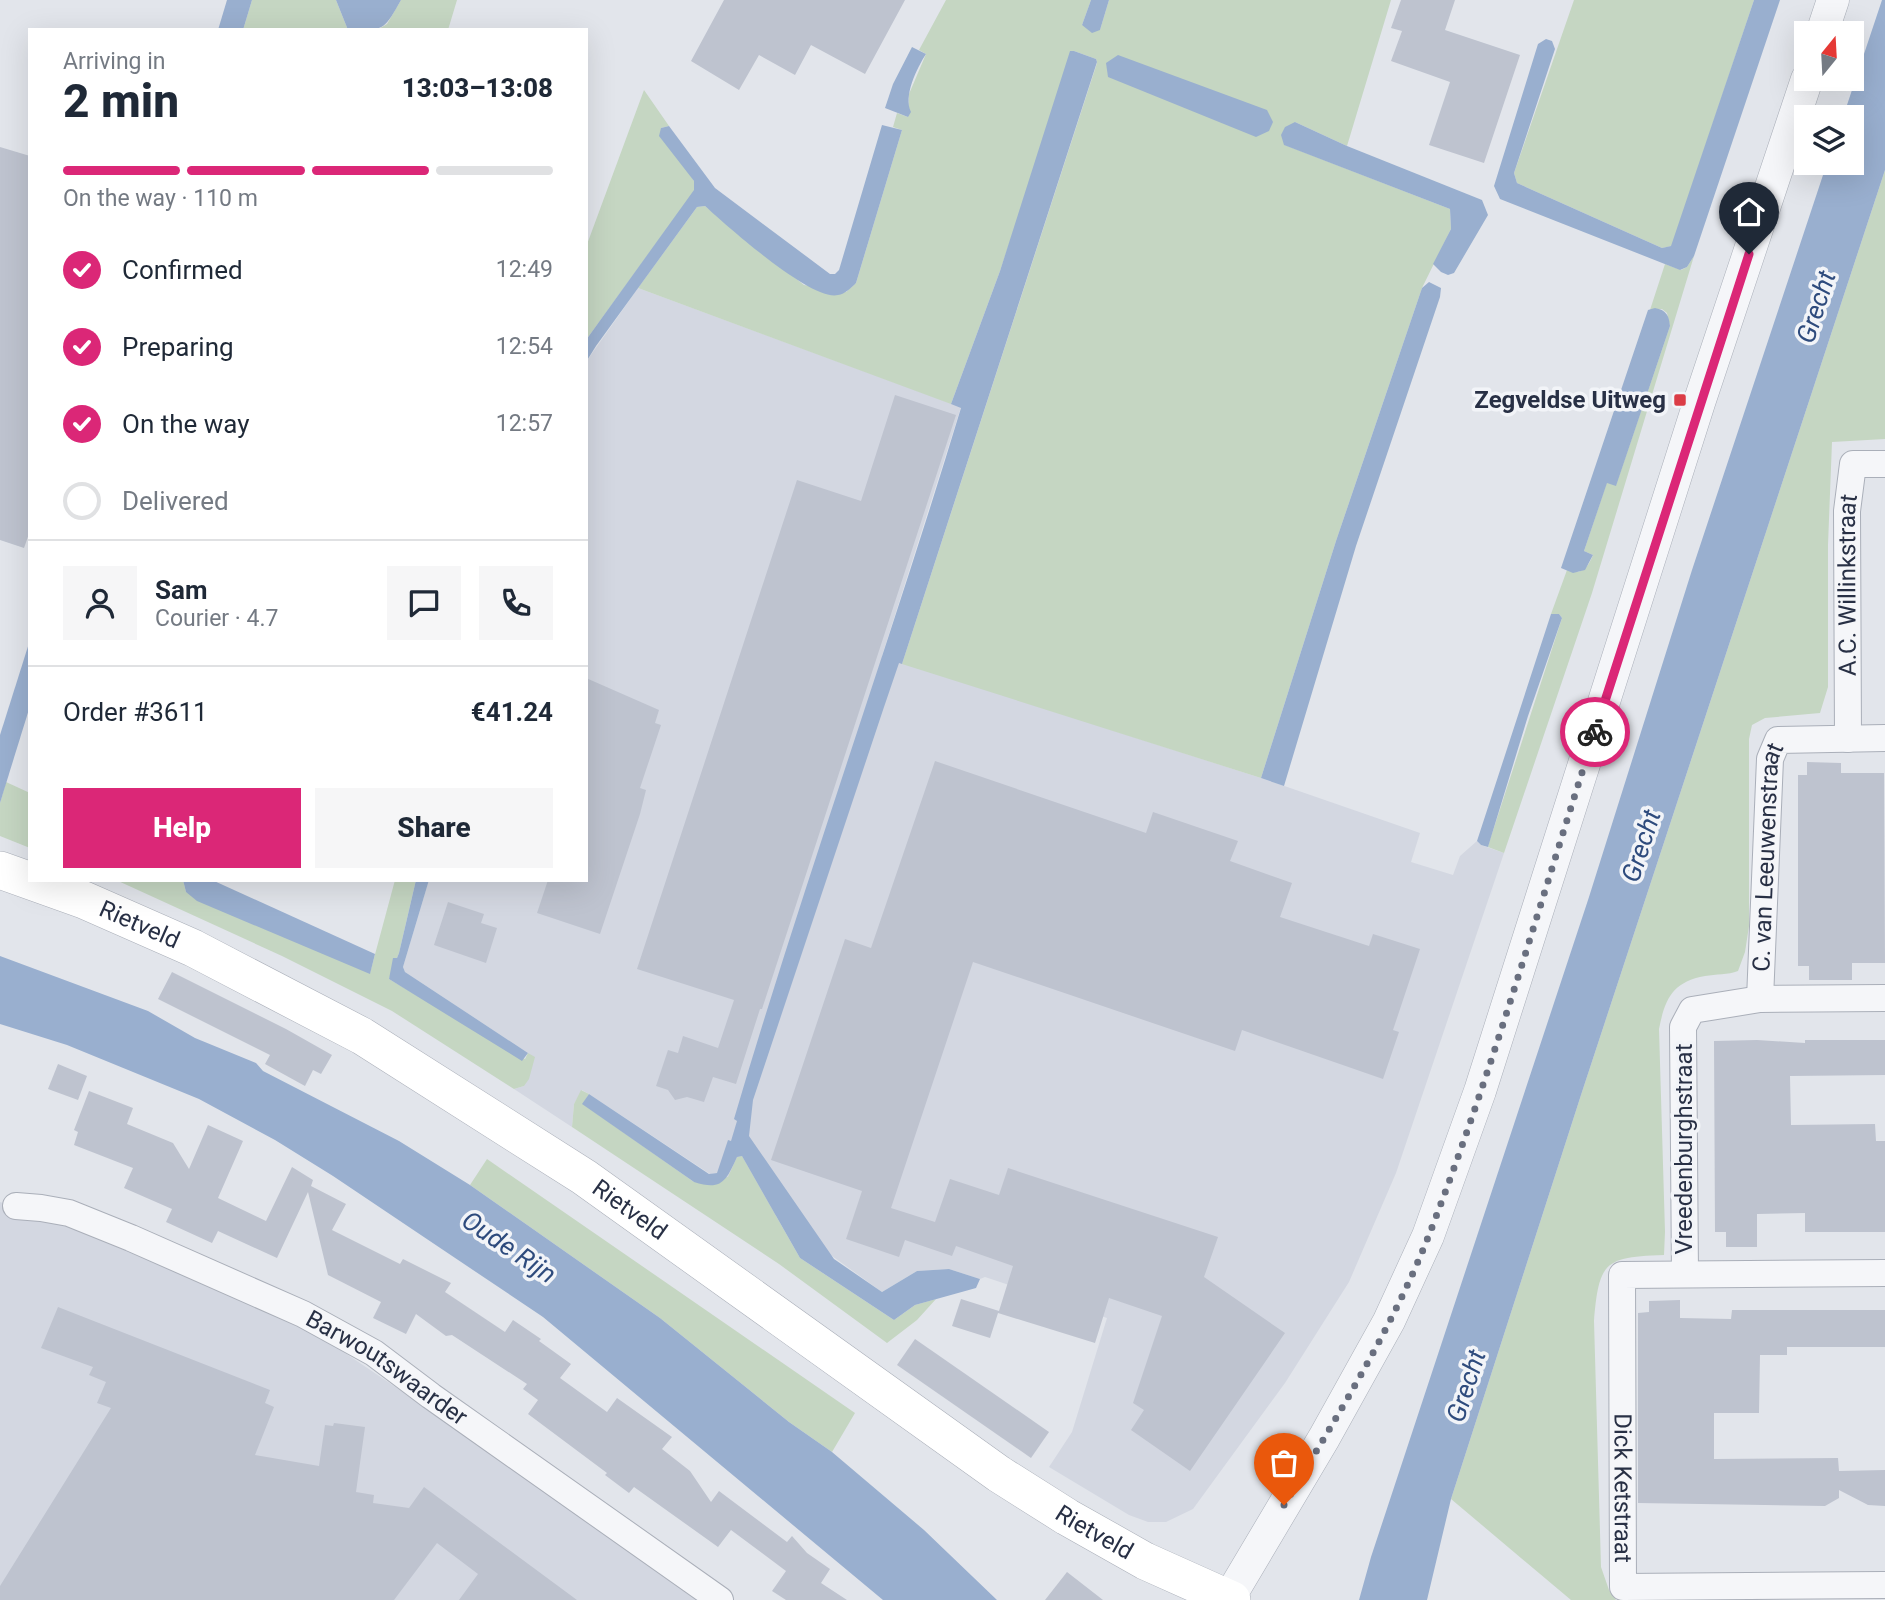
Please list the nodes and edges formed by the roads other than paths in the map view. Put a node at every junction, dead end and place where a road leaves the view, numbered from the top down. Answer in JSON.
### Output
{"nodes":[{"id":1,"x":1833,"y":0,"type":"edge"},
{"id":2,"x":1826,"y":21,"type":"edge"},
{"id":3,"x":1803,"y":91,"type":"edge"},
{"id":4,"x":1885,"y":464,"type":"edge"},
{"id":5,"x":1885,"y":738,"type":"edge"},
{"id":6,"x":1848,"y":739,"type":"junction"},
{"id":7,"x":0,"y":870,"type":"edge"},
{"id":8,"x":28,"y":880,"type":"edge"},
{"id":9,"x":34,"y":882,"type":"edge"},
{"id":10,"x":1885,"y":998,"type":"edge"},
{"id":11,"x":1760,"y":999,"type":"junction"},
{"id":12,"x":16,"y":1206,"type":"dead end"},
{"id":13,"x":1885,"y":1273,"type":"edge"},
{"id":14,"x":1685,"y":1274,"type":"junction"},
{"id":15,"x":1885,"y":1585,"type":"edge"},
{"id":16,"x":1230,"y":1599,"type":"edge"},
{"id":17,"x":720,"y":1600,"type":"edge"}],
"edges":[{"from":1,"to":2,"type":"street"},
{"from":3,"to":16,"type":"street"},
{"from":4,"to":6,"type":"street","name":"A.C. Willinkstraat"},
{"from":5,"to":6,"type":"street","name":"C. van Leeuwenstraat"},
{"from":6,"to":11,"type":"street","name":"C. van Leeuwenstraat"},
{"from":7,"to":8,"type":"main road","name":"Rietveld"},
{"from":9,"to":16,"type":"main road","name":"Rietveld"},
{"from":10,"to":11,"type":"street","name":"Vreedenburghstraat"},
{"from":11,"to":14,"type":"street","name":"Vreedenburghstraat"},
{"from":12,"to":17,"type":"street","name":"Barwoutswaarder"},
{"from":13,"to":14,"type":"street"},
{"from":14,"to":15,"type":"street","name":"Dick Ketstraat"}]}
